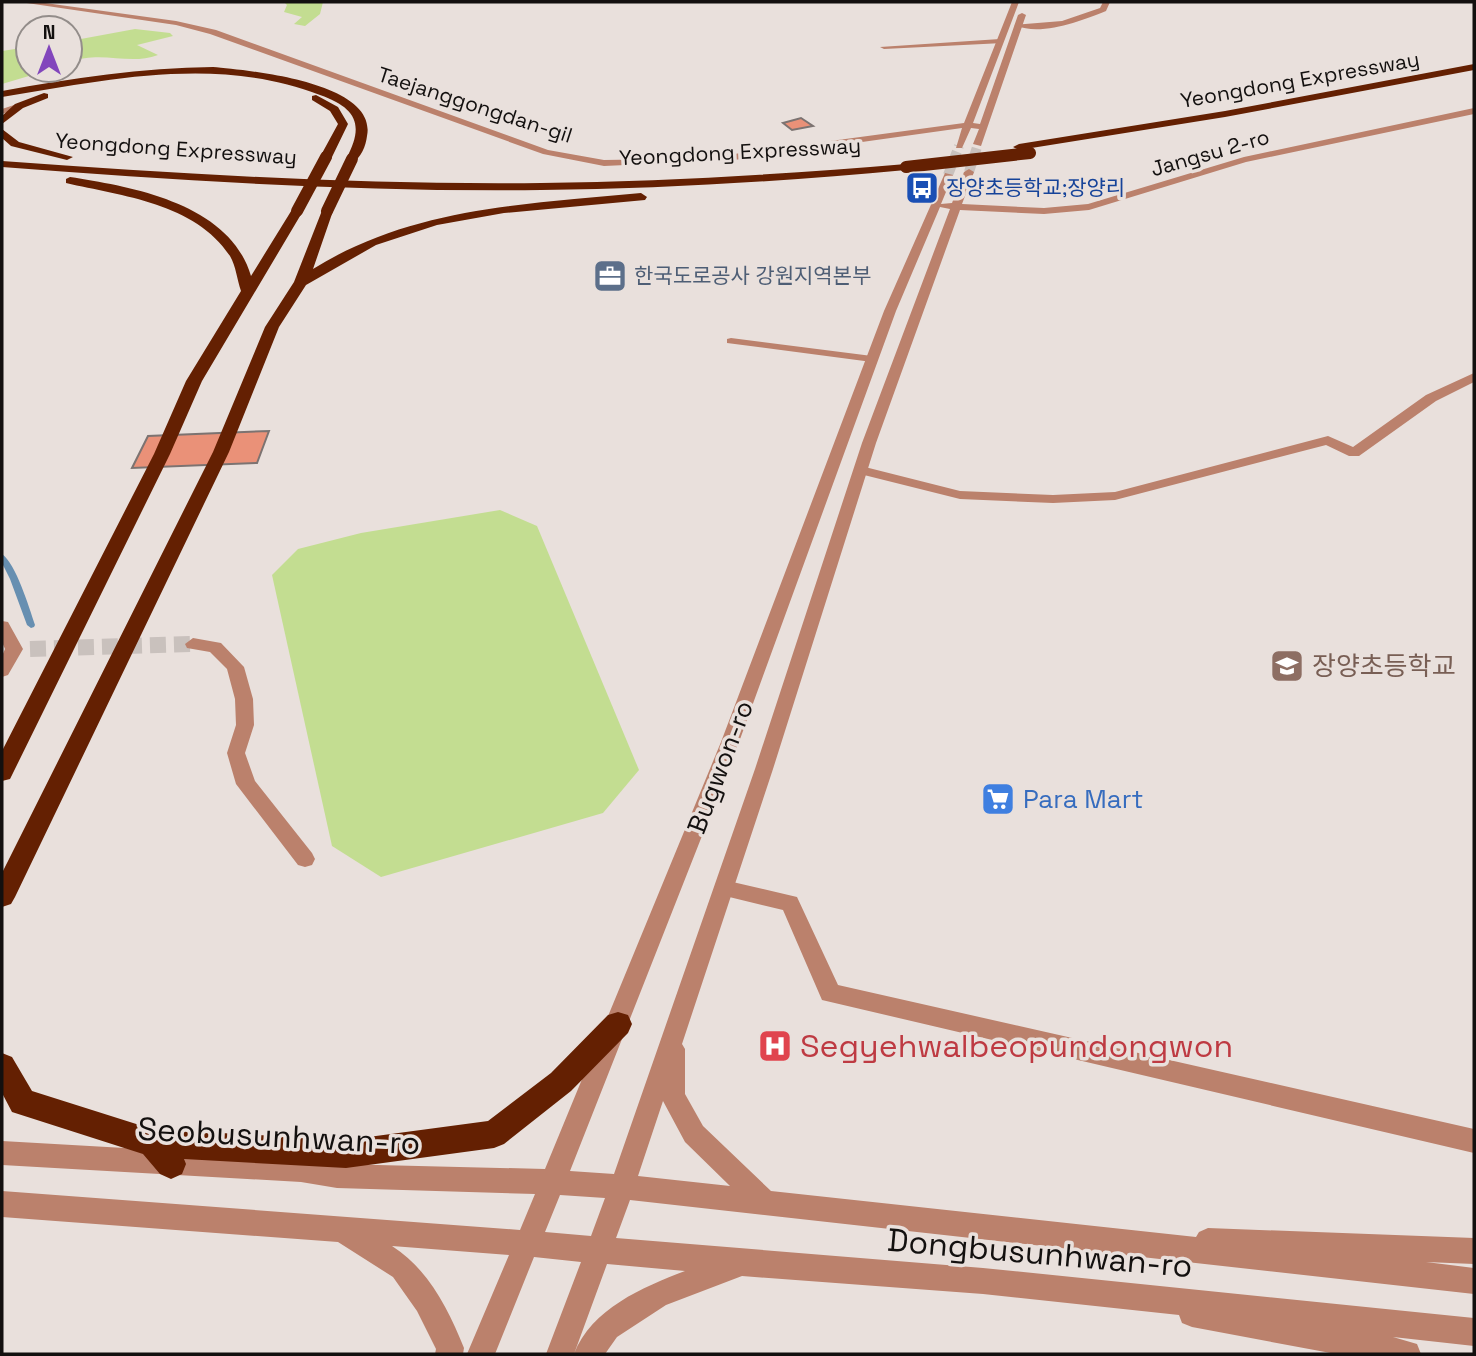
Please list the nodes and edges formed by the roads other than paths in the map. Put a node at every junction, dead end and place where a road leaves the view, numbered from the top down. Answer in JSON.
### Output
{"nodes":[{"id":1,"x":24,"y":2,"type":"edge"},
{"id":2,"x":1016,"y":2,"type":"edge"},
{"id":3,"x":1026,"y":2,"type":"edge"},
{"id":4,"x":1106,"y":2,"type":"edge"},
{"id":5,"x":1018,"y":25,"type":"junction"},
{"id":6,"x":1000,"y":41,"type":"junction"},
{"id":7,"x":1014,"y":41,"type":"junction"},
{"id":8,"x":884,"y":47,"type":"dead end"},
{"id":9,"x":1474,"y":67,"type":"edge"},
{"id":10,"x":1474,"y":75,"type":"edge"},
{"id":11,"x":2,"y":94,"type":"edge"},
{"id":12,"x":43,"y":96,"type":"junction"},
{"id":13,"x":1474,"y":111,"type":"edge"},
{"id":14,"x":2,"y":112,"type":"edge"},
{"id":15,"x":2,"y":121,"type":"edge"},
{"id":16,"x":966,"y":125,"type":"junction"},
{"id":17,"x":984,"y":127,"type":"junction"},
{"id":18,"x":2,"y":132,"type":"edge"},
{"id":19,"x":978,"y":144,"type":"tunnel mouth"},
{"id":20,"x":958,"y":146,"type":"tunnel mouth"},
{"id":21,"x":1024,"y":150,"type":"junction"},
{"id":22,"x":2,"y":157,"type":"edge"},
{"id":23,"x":2,"y":164,"type":"edge"},
{"id":24,"x":904,"y":164,"type":"junction"},
{"id":25,"x":128,"y":167,"type":"junction"},
{"id":26,"x":2,"y":172,"type":"edge"},
{"id":27,"x":969,"y":172,"type":"tunnel mouth"},
{"id":28,"x":807,"y":175,"type":"junction"},
{"id":29,"x":948,"y":175,"type":"tunnel mouth"},
{"id":30,"x":935,"y":204,"type":"junction"},
{"id":31,"x":956,"y":207,"type":"junction"},
{"id":32,"x":301,"y":282,"type":"junction"},
{"id":33,"x":248,"y":292,"type":"junction"},
{"id":34,"x":731,"y":341,"type":"dead end"},
{"id":35,"x":872,"y":359,"type":"junction"},
{"id":36,"x":901,"y":362,"type":"junction"},
{"id":37,"x":1474,"y":377,"type":"edge"},
{"id":38,"x":861,"y":470,"type":"junction"},
{"id":39,"x":2,"y":626,"type":"edge"},
{"id":40,"x":193,"y":644,"type":"tunnel mouth"},
{"id":41,"x":2,"y":671,"type":"edge"},
{"id":42,"x":2,"y":773,"type":"edge"},
{"id":43,"x":305,"y":859,"type":"dead end"},
{"id":44,"x":724,"y":888,"type":"junction"},
{"id":45,"x":2,"y":897,"type":"edge"},
{"id":46,"x":618,"y":1024,"type":"junction"},
{"id":47,"x":673,"y":1031,"type":"junction"},
{"id":48,"x":2,"y":1066,"type":"edge"},
{"id":49,"x":1474,"y":1141,"type":"edge"},
{"id":50,"x":2,"y":1153,"type":"edge"},
{"id":51,"x":161,"y":1153,"type":"junction"},
{"id":52,"x":346,"y":1154,"type":"junction"},
{"id":53,"x":301,"y":1170,"type":"junction"},
{"id":54,"x":553,"y":1182,"type":"junction"},
{"id":55,"x":622,"y":1187,"type":"junction"},
{"id":56,"x":765,"y":1203,"type":"junction"},
{"id":57,"x":2,"y":1204,"type":"edge"},
{"id":58,"x":342,"y":1229,"type":"junction"},
{"id":59,"x":1056,"y":1235,"type":"junction"},
{"id":60,"x":527,"y":1244,"type":"junction"},
{"id":61,"x":599,"y":1251,"type":"junction"},
{"id":62,"x":1474,"y":1251,"type":"edge"},
{"id":63,"x":741,"y":1263,"type":"junction"},
{"id":64,"x":1474,"y":1281,"type":"edge"},
{"id":65,"x":1064,"y":1289,"type":"junction"},
{"id":66,"x":1474,"y":1332,"type":"edge"},
{"id":67,"x":450,"y":1354,"type":"edge"},
{"id":68,"x":481,"y":1354,"type":"edge"},
{"id":69,"x":560,"y":1354,"type":"edge"},
{"id":70,"x":588,"y":1354,"type":"edge"},
{"id":71,"x":1407,"y":1354,"type":"edge"}],
"edges":[{"from":1,"to":16,"type":"street","name":"Taejanggongdan-gil"},
{"from":2,"to":6,"type":"street"},
{"from":3,"to":5,"type":"street"},
{"from":4,"to":5,"type":"street"},
{"from":5,"to":7,"type":"street"},
{"from":6,"to":7,"type":"street"},
{"from":6,"to":8,"type":"street"},
{"from":6,"to":16,"type":"street"},
{"from":7,"to":17,"type":"street"},
{"from":9,"to":21,"type":"highway","name":"Yeongdong Expressway"},
{"from":10,"to":21,"type":"highway","name":"Yeongdong Expressway"},
{"from":11,"to":32,"type":"highway","bridge":true},
{"from":12,"to":14,"type":"lane"},
{"from":12,"to":15,"type":"highway"},
{"from":12,"to":33,"type":"highway","bridge":true},
{"from":13,"to":31,"type":"street","name":"Jangsu 2-ro"},
{"from":16,"to":17,"type":"street","name":"Taejanggongdan-gil"},
{"from":16,"to":20,"type":"street"},
{"from":17,"to":19,"type":"street"},
{"from":18,"to":25,"type":"highway"},
{"from":21,"to":24,"type":"highway","name":"Yeongdong Expressway","bridge":true},
{"from":22,"to":25,"type":"highway","name":"Yeongdong Expressway"},
{"from":23,"to":28,"type":"highway","name":"Yeongdong Expressway"},
{"from":24,"to":25,"type":"highway","name":"Yeongdong Expressway"},
{"from":24,"to":28,"type":"highway","name":"Yeongdong Expressway"},
{"from":26,"to":33,"type":"highway"},
{"from":27,"to":31,"type":"street","name":"Bugwon-ro"},
{"from":28,"to":32,"type":"highway"},
{"from":29,"to":30,"type":"street","name":"Bugwon-ro"},
{"from":30,"to":31,"type":"street","name":"Jangsu 2-ro"},
{"from":30,"to":35,"type":"street","name":"Bugwon-ro"},
{"from":31,"to":36,"type":"street","name":"Bugwon-ro"},
{"from":32,"to":45,"type":"highway"},
{"from":33,"to":42,"type":"highway"},
{"from":34,"to":35,"type":"lane"},
{"from":35,"to":36,"type":"street"},
{"from":35,"to":46,"type":"street","name":"Bugwon-ro"},
{"from":36,"to":38,"type":"street","name":"Bugwon-ro"},
{"from":37,"to":38,"type":"street"},
{"from":38,"to":44,"type":"street","name":"Bugwon-ro"},
{"from":39,"to":41,"type":"street"},
{"from":40,"to":43,"type":"street"},
{"from":44,"to":47,"type":"street","name":"Bugwon-ro"},
{"from":44,"to":49,"type":"street"},
{"from":46,"to":52,"type":"highway"},
{"from":46,"to":54,"type":"street","name":"Bugwon-ro"},
{"from":47,"to":55,"type":"street","name":"Bugwon-ro"},
{"from":47,"to":56,"type":"street"},
{"from":48,"to":51,"type":"highway"},
{"from":50,"to":51,"type":"street","name":"Seobusunhwan-ro"},
{"from":51,"to":52,"type":"highway"},
{"from":51,"to":53,"type":"street","name":"Seobusunhwan-ro"},
{"from":52,"to":53,"type":"street"},
{"from":53,"to":54,"type":"street","name":"Seobusunhwan-ro"},
{"from":54,"to":55,"type":"street","name":"Seobusunhwan-ro"},
{"from":54,"to":60,"type":"street","name":"Bugwon-ro"},
{"from":55,"to":56,"type":"street","name":"Dongbusunhwan-ro"},
{"from":55,"to":61,"type":"street","name":"Bugwon-ro"},
{"from":56,"to":59,"type":"street","name":"Dongbusunhwan-ro"},
{"from":57,"to":58,"type":"street"},
{"from":58,"to":60,"type":"street"},
{"from":58,"to":67,"type":"street"},
{"from":59,"to":62,"type":"street"},
{"from":59,"to":64,"type":"street","name":"Dongbusunhwan-ro"},
{"from":60,"to":61,"type":"street","name":"Dongbusunhwan-ro"},
{"from":60,"to":68,"type":"street","name":"Bugwon-ro"},
{"from":61,"to":63,"type":"street","name":"Dongbusunhwan-ro"},
{"from":61,"to":69,"type":"street","name":"Bugwon-ro"},
{"from":63,"to":65,"type":"street","name":"Dongbusunhwan-ro"},
{"from":63,"to":70,"type":"street"},
{"from":65,"to":66,"type":"street","name":"Dongbusunhwan-ro"},
{"from":65,"to":71,"type":"street"}]}
